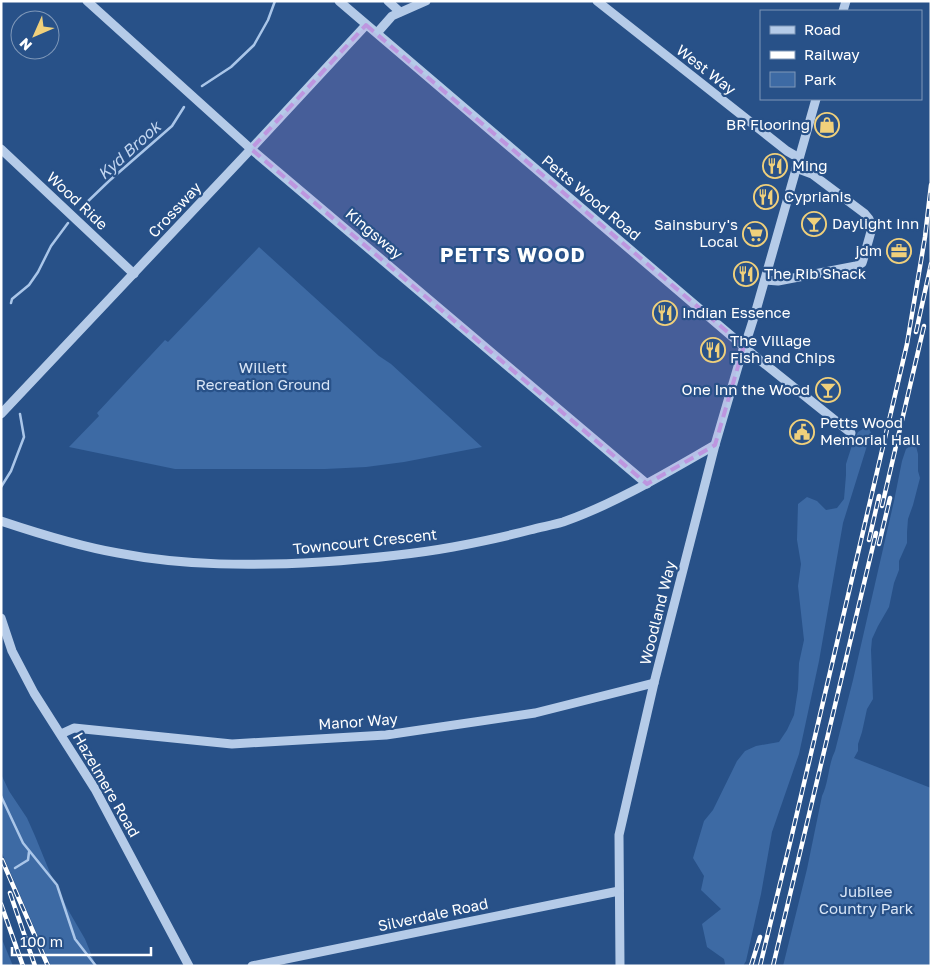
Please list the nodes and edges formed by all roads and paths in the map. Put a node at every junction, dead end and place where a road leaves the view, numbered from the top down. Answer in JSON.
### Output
{"nodes":[{"id":1,"x":87,"y":1,"type":"edge"},
{"id":2,"x":338,"y":1,"type":"edge"},
{"id":3,"x":388,"y":1,"type":"edge"},
{"id":4,"x":426,"y":1,"type":"edge"},
{"id":5,"x":597,"y":1,"type":"edge"},
{"id":6,"x":400,"y":12,"type":"junction"},
{"id":7,"x":366,"y":25,"type":"junction"},
{"id":8,"x":377,"y":34,"type":"junction"},
{"id":9,"x":816,"y":100,"type":"edge"},
{"id":10,"x":1,"y":148,"type":"edge"},
{"id":11,"x":251,"y":149,"type":"junction"},
{"id":12,"x":799,"y":158,"type":"junction"},
{"id":13,"x":796,"y":168,"type":"junction"},
{"id":14,"x":134,"y":274,"type":"junction"},
{"id":15,"x":765,"y":280,"type":"junction"},
{"id":16,"x":744,"y":346,"type":"junction"},
{"id":17,"x":1,"y":414,"type":"edge"},
{"id":18,"x":851,"y":433,"type":"dead end"},
{"id":19,"x":715,"y":445,"type":"junction"},
{"id":20,"x":647,"y":484,"type":"junction"},
{"id":21,"x":1,"y":521,"type":"edge"},
{"id":22,"x":1,"y":618,"type":"edge"},
{"id":23,"x":654,"y":683,"type":"junction"},
{"id":24,"x":61,"y":734,"type":"junction"},
{"id":25,"x":619,"y":890,"type":"junction"},
{"id":26,"x":189,"y":966,"type":"edge"},
{"id":27,"x":252,"y":966,"type":"edge"},
{"id":28,"x":620,"y":966,"type":"edge"}],
"edges":[{"from":1,"to":11,"type":"street","name":"Kingsway"},
{"from":2,"to":7,"type":"street","name":"Petts Wood Road"},
{"from":3,"to":6,"type":"street"},
{"from":4,"to":6,"type":"street"},
{"from":5,"to":12,"type":"street","name":"West Way"},
{"from":6,"to":8,"type":"street"},
{"from":7,"to":8,"type":"street","name":"Petts Wood Road"},
{"from":7,"to":11,"type":"street","name":"Crossway"},
{"from":8,"to":16,"type":"street","name":"Petts Wood Road"},
{"from":9,"to":12,"type":"street","name":"Woodland Way"},
{"from":10,"to":14,"type":"street","name":"Wood Ride"},
{"from":11,"to":14,"type":"street","name":"Crossway"},
{"from":11,"to":20,"type":"street","name":"Kingsway"},
{"from":12,"to":13,"type":"street","name":"Woodland Way"},
{"from":13,"to":15,"type":"street","name":"Woodland Way"},
{"from":13,"to":15,"type":"street"},
{"from":14,"to":17,"type":"street","name":"Crossway"},
{"from":15,"to":16,"type":"street","name":"Woodland Way"},
{"from":16,"to":18,"type":"street","name":"Petts Wood Road"},
{"from":16,"to":19,"type":"street","name":"Woodland Way"},
{"from":19,"to":20,"type":"street","name":"Towncourt Crescent"},
{"from":19,"to":23,"type":"street","name":"Woodland Way"},
{"from":20,"to":21,"type":"street","name":"Towncourt Crescent"},
{"from":22,"to":24,"type":"street","name":"Hazelmere Road"},
{"from":23,"to":24,"type":"street","name":"Manor Way"},
{"from":23,"to":25,"type":"street","name":"Woodland Way"},
{"from":24,"to":26,"type":"street","name":"Hazelmere Road"},
{"from":25,"to":27,"type":"street","name":"Silverdale Road"},
{"from":25,"to":28,"type":"street","name":"Woodland Way"}]}
